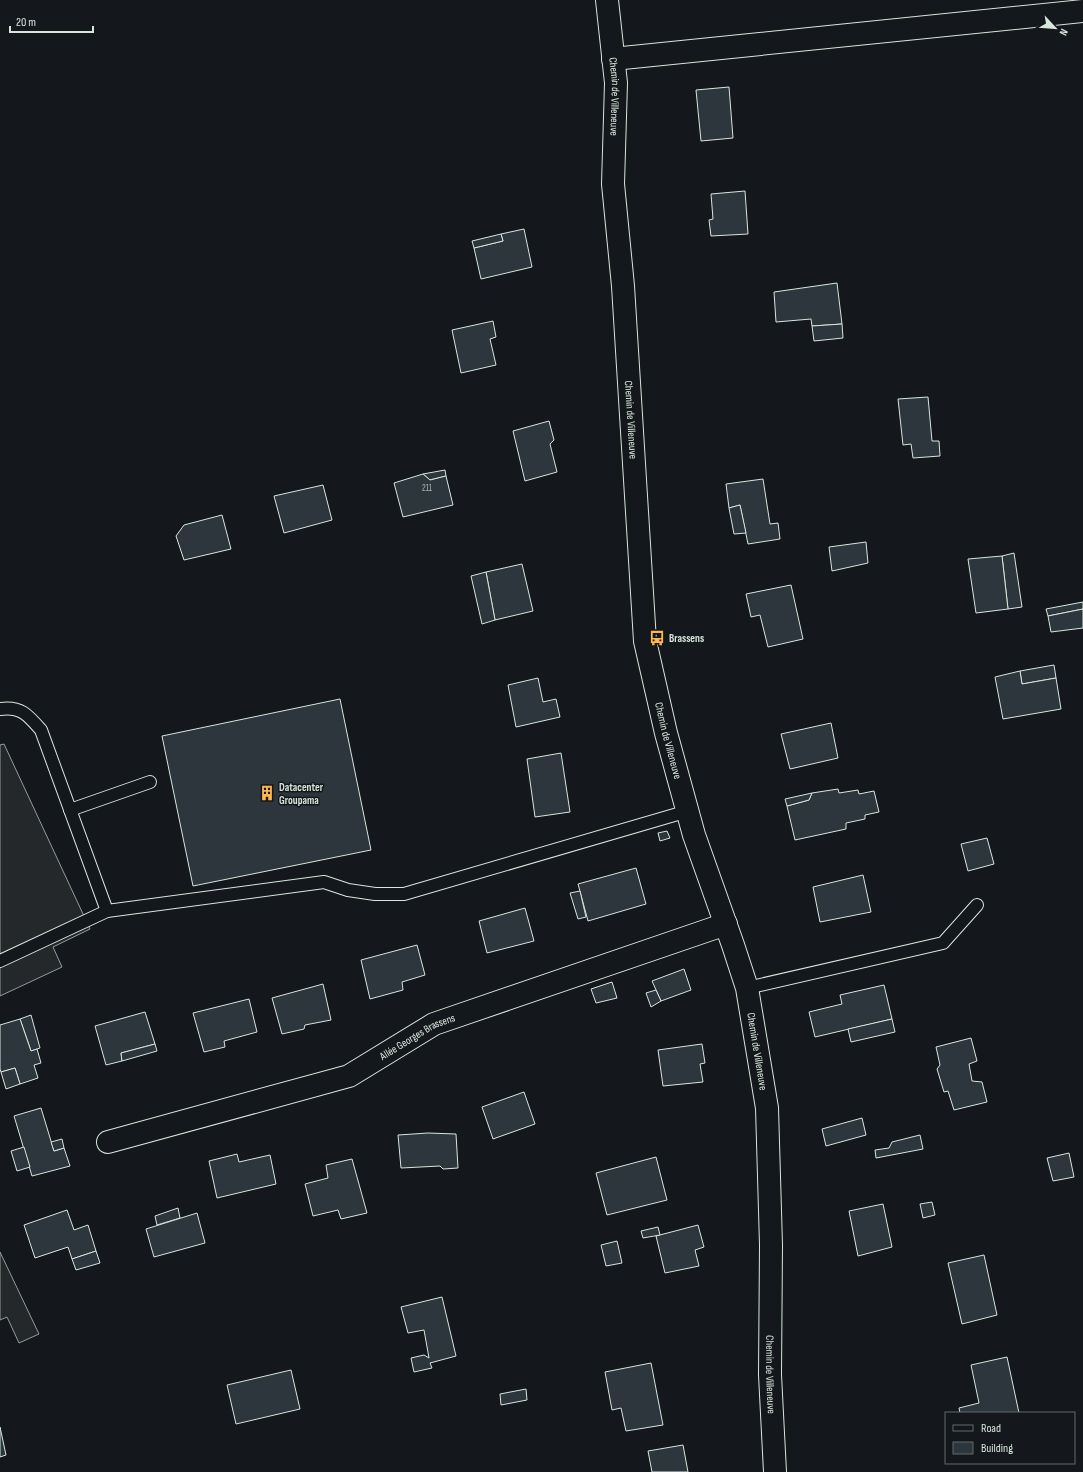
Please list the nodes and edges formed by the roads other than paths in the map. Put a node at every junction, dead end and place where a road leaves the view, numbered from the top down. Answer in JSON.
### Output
{"nodes":[{"id":1,"x":607,"y":0,"type":"edge"},
{"id":2,"x":1083,"y":11,"type":"edge"},
{"id":3,"x":614,"y":59,"type":"junction"},
{"id":4,"x":0,"y":709,"type":"edge"},
{"id":5,"x":150,"y":782,"type":"dead end"},
{"id":6,"x":70,"y":810,"type":"junction"},
{"id":7,"x":688,"y":811,"type":"junction"},
{"id":8,"x":977,"y":905,"type":"dead end"},
{"id":9,"x":107,"y":911,"type":"junction"},
{"id":10,"x":726,"y":924,"type":"junction"},
{"id":11,"x":0,"y":961,"type":"edge"},
{"id":12,"x":747,"y":988,"type":"junction"},
{"id":13,"x":108,"y":1142,"type":"dead end"},
{"id":14,"x":775,"y":1472,"type":"edge"}],
"edges":[{"from":1,"to":3,"type":"street","name":"Chemin de Villeneuve"},
{"from":2,"to":3,"type":"street"},
{"from":3,"to":7,"type":"street","name":"Chemin de Villeneuve"},
{"from":4,"to":6,"type":"lane"},
{"from":5,"to":6,"type":"lane"},
{"from":6,"to":9,"type":"lane"},
{"from":7,"to":9,"type":"lane"},
{"from":7,"to":10,"type":"street","name":"Chemin de Villeneuve"},
{"from":8,"to":12,"type":"lane"},
{"from":9,"to":11,"type":"lane"},
{"from":10,"to":12,"type":"street","name":"Chemin de Villeneuve"},
{"from":10,"to":13,"type":"street","name":"Allée Georges Brassens"},
{"from":12,"to":14,"type":"street","name":"Chemin de Villeneuve"}]}
